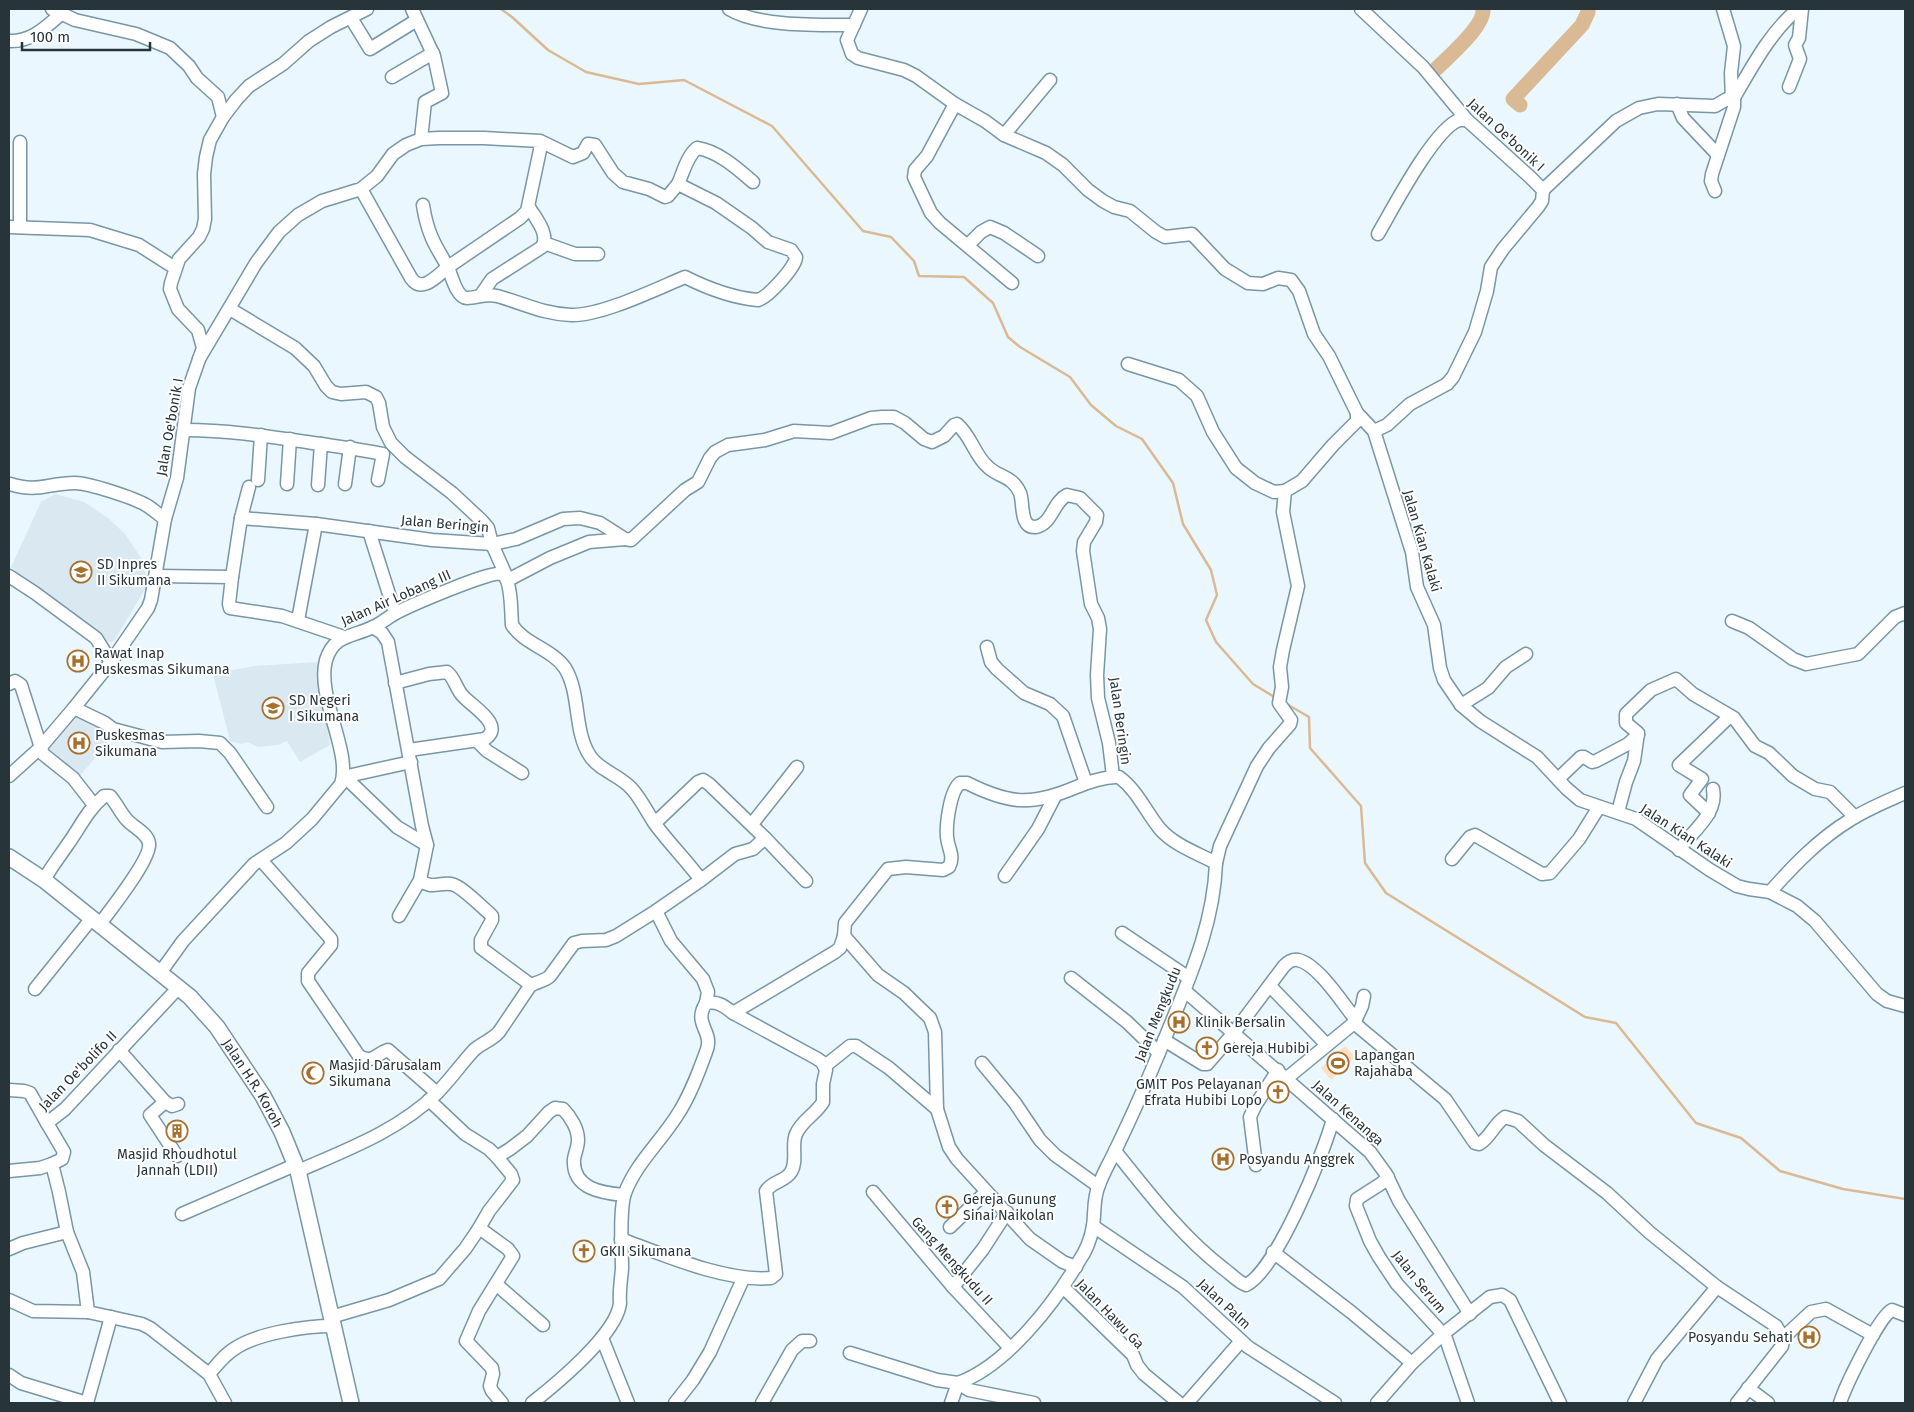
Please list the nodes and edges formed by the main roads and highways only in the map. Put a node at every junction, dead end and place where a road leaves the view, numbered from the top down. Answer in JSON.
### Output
{"nodes":[{"id":1,"x":9,"y":857,"type":"edge"},
{"id":2,"x":351,"y":1403,"type":"edge"}],
"edges":[{"from":1,"to":2,"type":"main road","name":"Jalan H.R. Koroh"}]}
